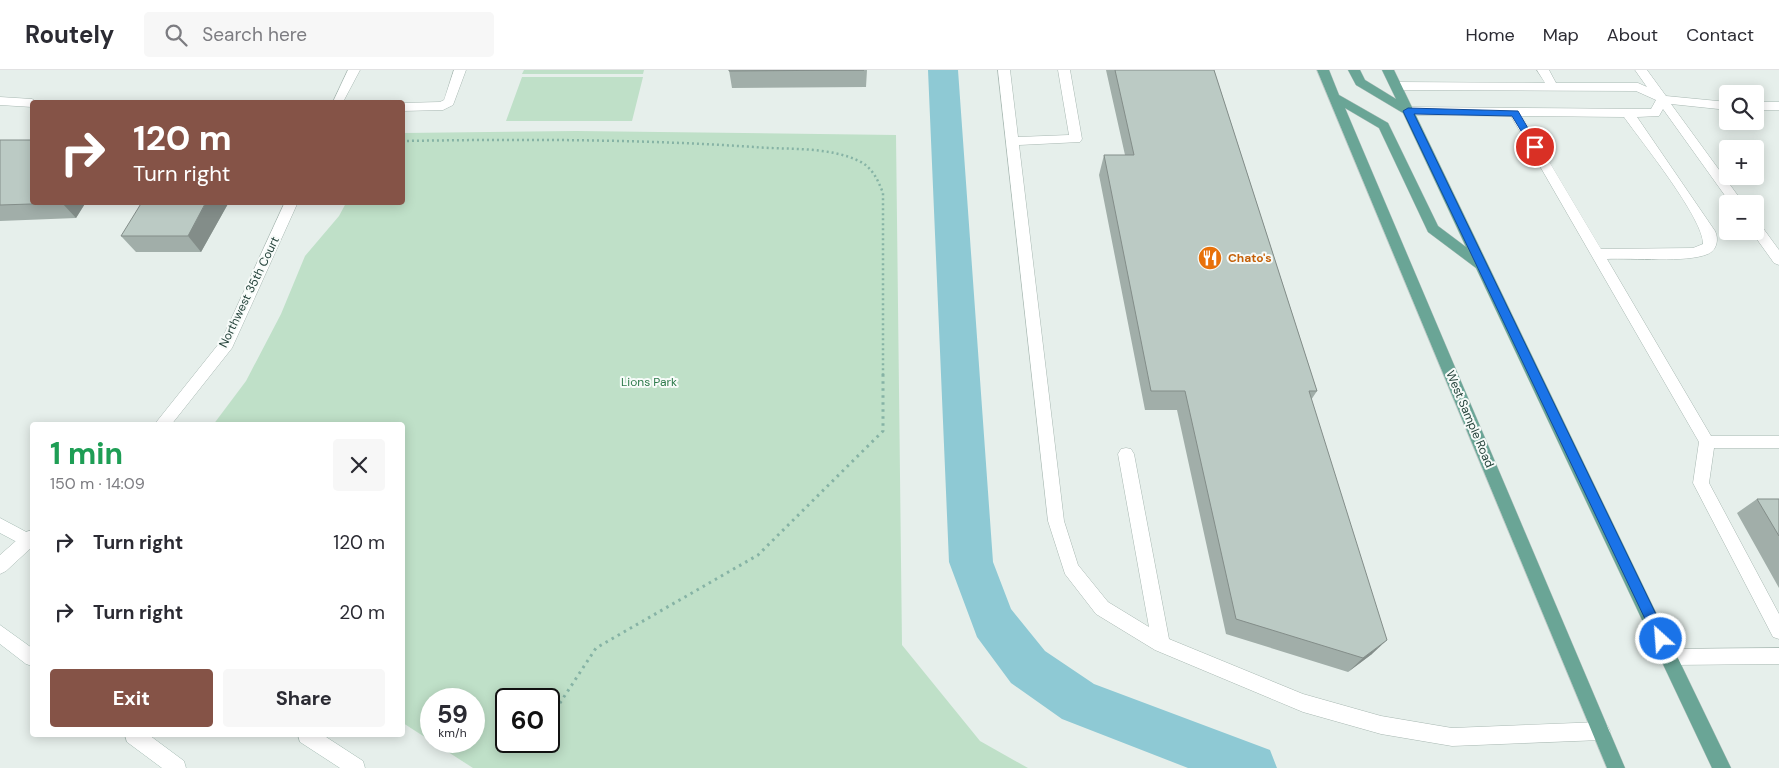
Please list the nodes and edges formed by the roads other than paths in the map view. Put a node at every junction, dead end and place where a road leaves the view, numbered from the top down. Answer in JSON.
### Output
{"nodes":[{"id":1,"x":354,"y":70,"type":"edge"},
{"id":2,"x":460,"y":70,"type":"edge"},
{"id":3,"x":1004,"y":70,"type":"edge"},
{"id":4,"x":1064,"y":70,"type":"edge"},
{"id":5,"x":1322,"y":70,"type":"edge"},
{"id":6,"x":1354,"y":70,"type":"edge"},
{"id":7,"x":1388,"y":70,"type":"edge"},
{"id":8,"x":1543,"y":70,"type":"edge"},
{"id":9,"x":1641,"y":70,"type":"edge"},
{"id":10,"x":1396,"y":86,"type":"junction"},
{"id":11,"x":1553,"y":87,"type":"junction"},
{"id":12,"x":1334,"y":97,"type":"junction"},
{"id":13,"x":1663,"y":99,"type":"junction"},
{"id":14,"x":339,"y":100,"type":"edge"},
{"id":15,"x":0,"y":101,"type":"edge"},
{"id":16,"x":30,"y":103,"type":"edge"},
{"id":17,"x":1719,"y":105,"type":"edge"},
{"id":18,"x":1764,"y":106,"type":"edge"},
{"id":19,"x":1779,"y":106,"type":"edge"},
{"id":20,"x":405,"y":107,"type":"edge"},
{"id":21,"x":1408,"y":111,"type":"junction"},
{"id":22,"x":1515,"y":113,"type":"junction"},
{"id":23,"x":1628,"y":113,"type":"junction"},
{"id":24,"x":1012,"y":141,"type":"junction"},
{"id":25,"x":1732,"y":195,"type":"edge"},
{"id":26,"x":291,"y":205,"type":"edge"},
{"id":27,"x":1764,"y":239,"type":"edge"},
{"id":28,"x":1597,"y":254,"type":"junction"},
{"id":29,"x":1779,"y":260,"type":"edge"},
{"id":30,"x":1482,"y":266,"type":"junction"},
{"id":31,"x":164,"y":422,"type":"edge"},
{"id":32,"x":1706,"y":442,"type":"junction"},
{"id":33,"x":1779,"y":442,"type":"edge"},
{"id":34,"x":1126,"y":454,"type":"dead end"},
{"id":35,"x":0,"y":525,"type":"edge"},
{"id":36,"x":30,"y":540,"type":"edge"},
{"id":37,"x":30,"y":541,"type":"edge"},
{"id":38,"x":0,"y":566,"type":"edge"},
{"id":39,"x":1779,"y":631,"type":"edge"},
{"id":40,"x":0,"y":633,"type":"edge"},
{"id":41,"x":1161,"y":644,"type":"junction"},
{"id":42,"x":30,"y":656,"type":"edge"},
{"id":43,"x":1779,"y":656,"type":"edge"},
{"id":44,"x":1670,"y":657,"type":"junction"},
{"id":45,"x":1601,"y":730,"type":"junction"},
{"id":46,"x":137,"y":737,"type":"edge"},
{"id":47,"x":310,"y":737,"type":"edge"},
{"id":48,"x":177,"y":768,"type":"edge"},
{"id":49,"x":356,"y":768,"type":"edge"},
{"id":50,"x":1616,"y":768,"type":"edge"},
{"id":51,"x":1722,"y":768,"type":"edge"}],
"edges":[{"from":1,"to":14,"type":"street"},
{"from":2,"to":20,"type":"street"},
{"from":3,"to":24,"type":"street"},
{"from":4,"to":24,"type":"street"},
{"from":5,"to":12,"type":"main road","name":"West Sample Road"},
{"from":6,"to":21,"type":"main road"},
{"from":7,"to":10,"type":"main road"},
{"from":8,"to":11,"type":"street"},
{"from":9,"to":13,"type":"street"},
{"from":10,"to":11,"type":"street"},
{"from":10,"to":21,"type":"main road"},
{"from":11,"to":13,"type":"street"},
{"from":12,"to":30,"type":"main road"},
{"from":12,"to":45,"type":"main road","name":"West Sample Road"},
{"from":13,"to":17,"type":"street"},
{"from":13,"to":23,"type":"street"},
{"from":13,"to":25,"type":"street"},
{"from":15,"to":16,"type":"street"},
{"from":18,"to":19,"type":"street"},
{"from":21,"to":22,"type":"street"},
{"from":21,"to":30,"type":"main road"},
{"from":22,"to":23,"type":"street"},
{"from":22,"to":28,"type":"street"},
{"from":23,"to":28,"type":"street"},
{"from":24,"to":41,"type":"street"},
{"from":26,"to":31,"type":"street","name":"Northwest 35th Court"},
{"from":27,"to":29,"type":"street"},
{"from":28,"to":32,"type":"street"},
{"from":30,"to":44,"type":"main road"},
{"from":32,"to":33,"type":"street"},
{"from":32,"to":39,"type":"street"},
{"from":34,"to":41,"type":"street"},
{"from":35,"to":36,"type":"street"},
{"from":37,"to":38,"type":"street"},
{"from":40,"to":42,"type":"street"},
{"from":41,"to":45,"type":"street"},
{"from":43,"to":44,"type":"street"},
{"from":44,"to":51,"type":"main road"},
{"from":45,"to":50,"type":"main road","name":"West Sample Road"},
{"from":46,"to":48,"type":"street"},
{"from":47,"to":49,"type":"street"}]}
